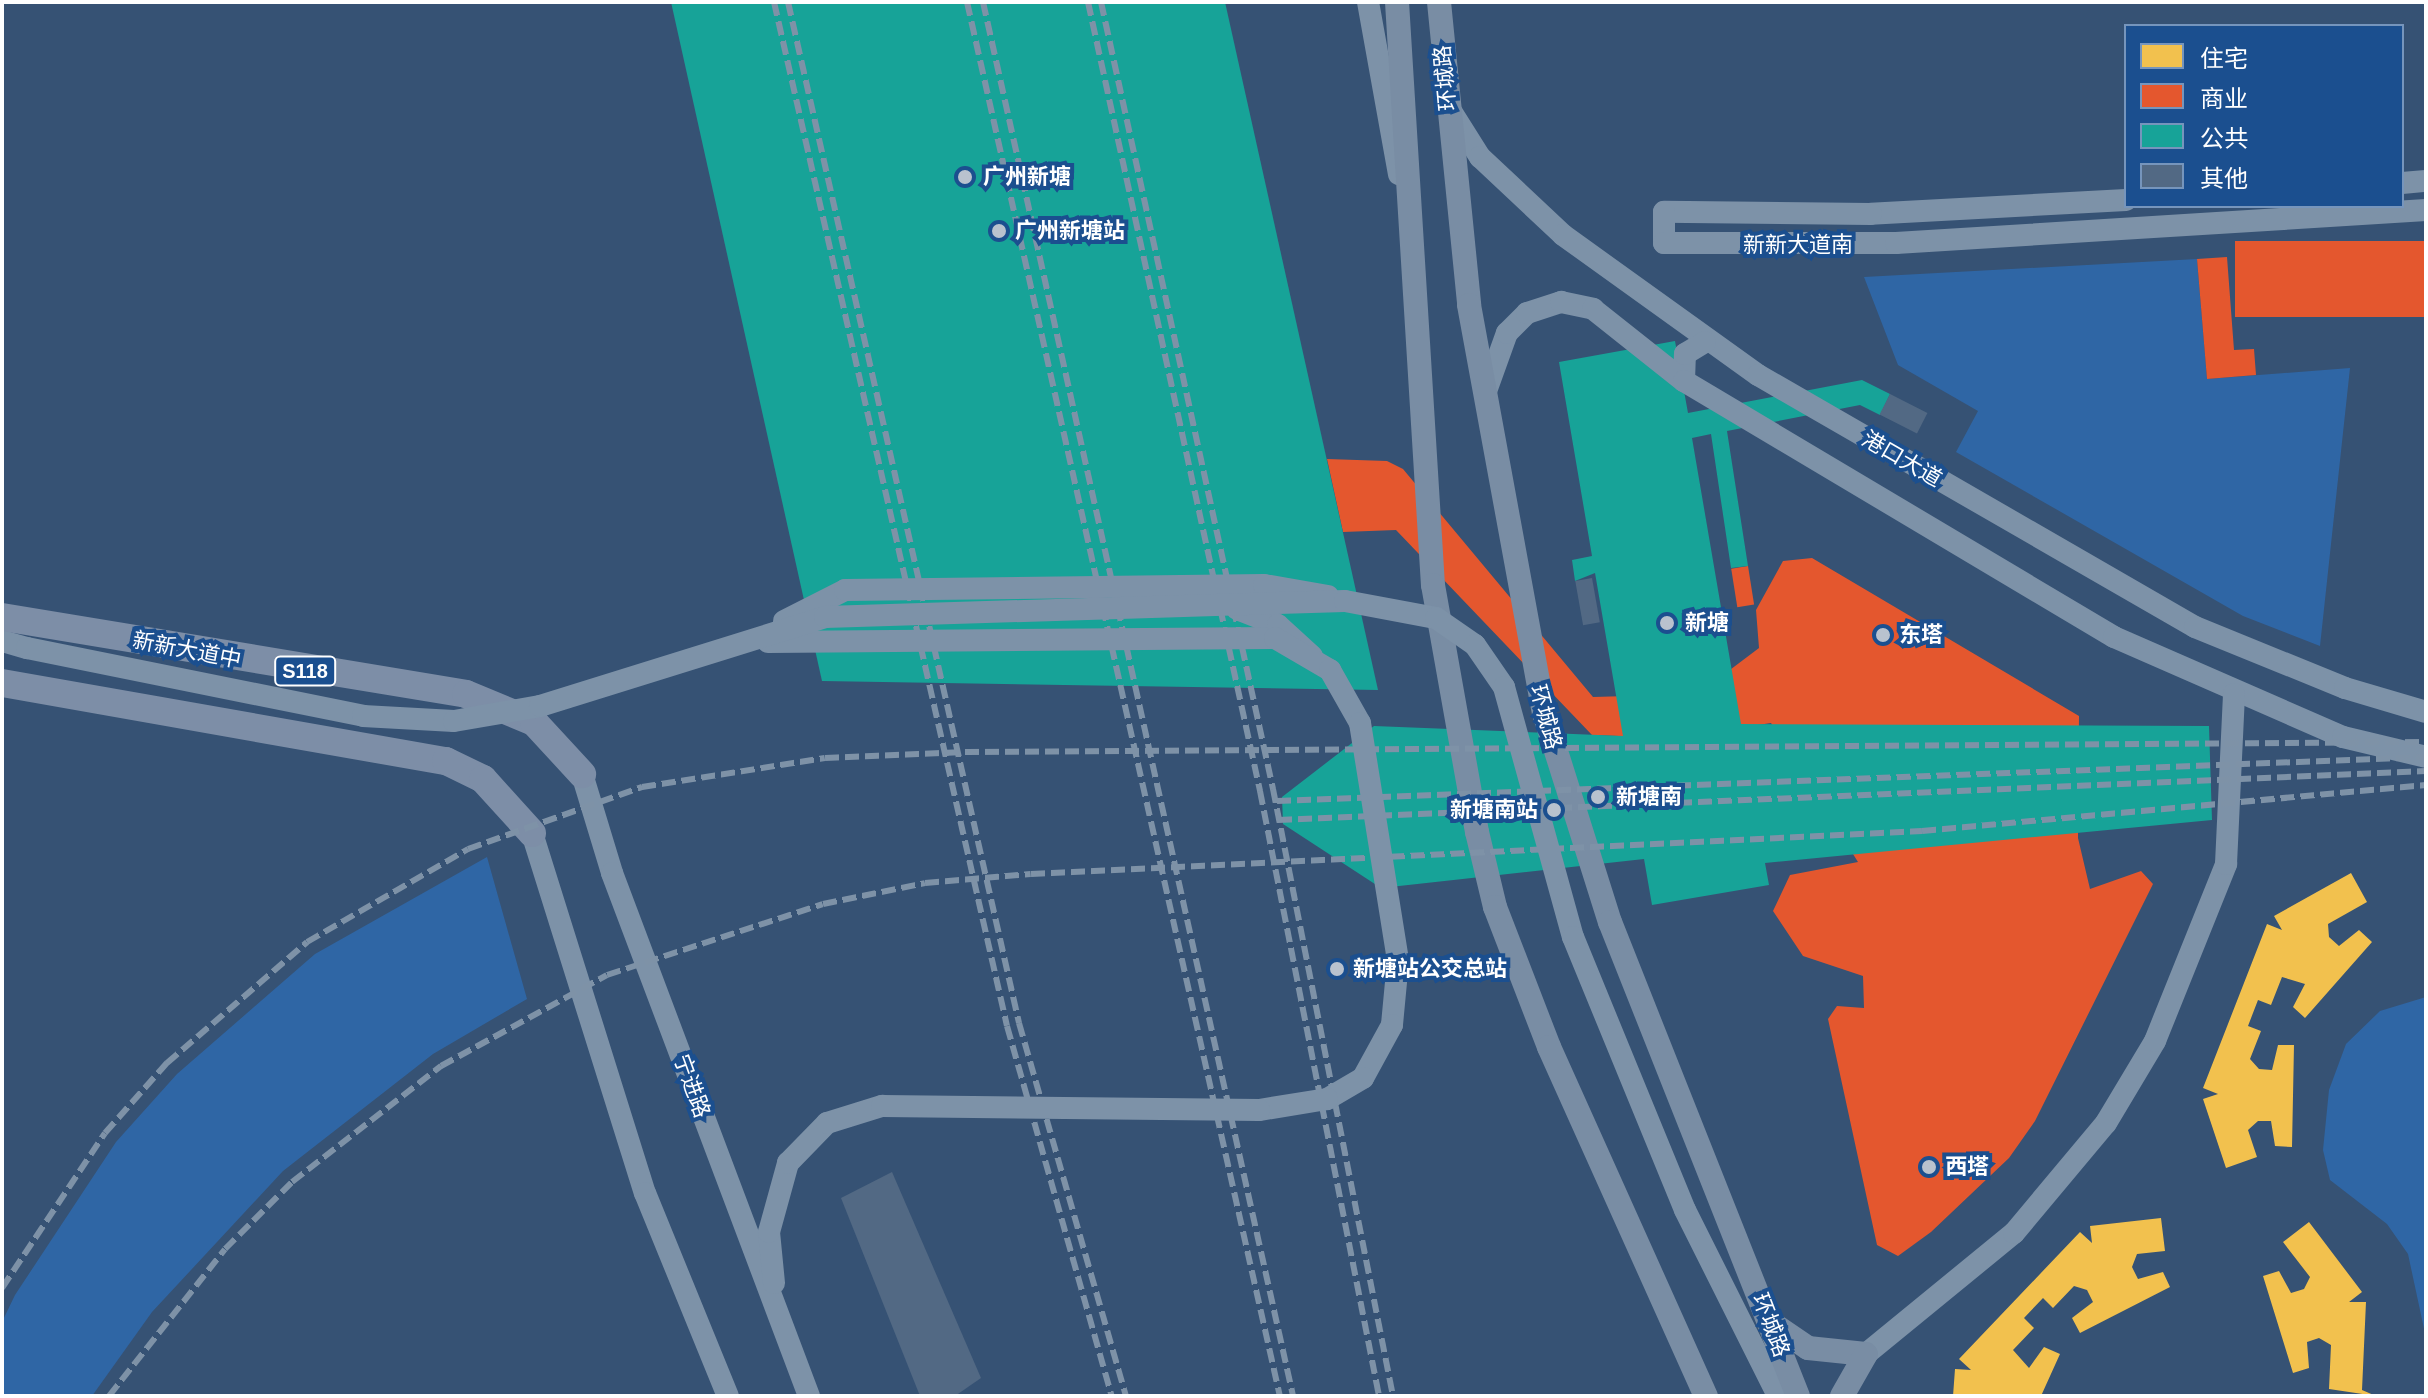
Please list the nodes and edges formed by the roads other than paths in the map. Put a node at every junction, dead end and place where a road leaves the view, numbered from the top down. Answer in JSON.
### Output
{"nodes":[{"id":1,"x":1368,"y":2,"type":"edge"},
{"id":2,"x":1397,"y":2,"type":"edge"},
{"id":3,"x":1439,"y":2,"type":"edge"},
{"id":4,"x":1447,"y":104,"type":"junction"},
{"id":5,"x":2426,"y":181,"type":"edge"},
{"id":6,"x":2404,"y":183,"type":"edge"},
{"id":7,"x":2124,"y":200,"type":"edge"},
{"id":8,"x":2426,"y":210,"type":"edge"},
{"id":9,"x":1410,"y":234,"type":"junction"},
{"id":10,"x":1705,"y":342,"type":"junction"},
{"id":11,"x":1684,"y":381,"type":"junction"},
{"id":12,"x":1483,"y":401,"type":"junction"},
{"id":13,"x":1345,"y":601,"type":"junction"},
{"id":14,"x":1237,"y":609,"type":"junction"},
{"id":15,"x":2,"y":617,"type":"edge"},
{"id":16,"x":761,"y":635,"type":"junction"},
{"id":17,"x":2,"y":641,"type":"edge"},
{"id":18,"x":718,"y":649,"type":"junction"},
{"id":19,"x":1313,"y":657,"type":"junction"},
{"id":20,"x":2,"y":683,"type":"edge"},
{"id":21,"x":433,"y":687,"type":"junction"},
{"id":22,"x":2234,"y":694,"type":"junction"},
{"id":23,"x":2426,"y":712,"type":"edge"},
{"id":24,"x":418,"y":754,"type":"junction"},
{"id":25,"x":2426,"y":757,"type":"edge"},
{"id":26,"x":582,"y":774,"type":"joint"},
{"id":27,"x":532,"y":833,"type":"joint"},
{"id":28,"x":1770,"y":1322,"type":"junction"},
{"id":29,"x":787,"y":1343,"type":"junction"},
{"id":30,"x":1866,"y":1354,"type":"junction"},
{"id":31,"x":728,"y":1396,"type":"edge"},
{"id":32,"x":809,"y":1396,"type":"edge"},
{"id":33,"x":1706,"y":1396,"type":"edge"},
{"id":34,"x":1778,"y":1396,"type":"edge"},
{"id":35,"x":1798,"y":1396,"type":"edge"},
{"id":36,"x":1842,"y":1396,"type":"edge"}],
"edges":[{"from":1,"to":9,"type":"street"},
{"from":2,"to":9,"type":"main road","name":"环城路"},
{"from":3,"to":4,"type":"main road","name":"环城路"},
{"from":4,"to":10,"type":"street","name":"港口大道"},
{"from":4,"to":12,"type":"main road","name":"环城路"},
{"from":5,"to":6,"type":"street"},
{"from":7,"to":8,"type":"street","name":"新新大道南"},
{"from":9,"to":33,"type":"main road","name":"环城路"},
{"from":10,"to":11,"type":"street"},
{"from":10,"to":23,"type":"street","name":"港口大道"},
{"from":11,"to":12,"type":"street","name":"港口大道"},
{"from":11,"to":22,"type":"street","name":"港口大道"},
{"from":12,"to":28,"type":"main road","name":"环城路"},
{"from":13,"to":14,"type":"street","bridge":true},
{"from":13,"to":16,"type":"street","bridge":true},
{"from":13,"to":34,"type":"street","bridge":true},
{"from":14,"to":16,"type":"street","bridge":true},
{"from":14,"to":19,"type":"street"},
{"from":15,"to":21,"type":"main road","name":"新新大道中","number":"S118"},
{"from":16,"to":18,"type":"street","bridge":true},
{"from":17,"to":18,"type":"street","bridge":true},
{"from":18,"to":19,"type":"street","bridge":true},
{"from":19,"to":29,"type":"street","bridge":true},
{"from":20,"to":24,"type":"main road"},
{"from":21,"to":24,"type":"main road"},
{"from":21,"to":26,"type":"main road","name":"新新大道中","number":"S118"},
{"from":22,"to":25,"type":"street","name":"港口大道"},
{"from":22,"to":30,"type":"street"},
{"from":24,"to":27,"type":"main road"},
{"from":26,"to":29,"type":"street","name":"宁进路"},
{"from":27,"to":31,"type":"street"},
{"from":28,"to":30,"type":"main road"},
{"from":28,"to":35,"type":"main road","name":"环城路"},
{"from":29,"to":32,"type":"street","name":"宁进路"},
{"from":30,"to":36,"type":"main road"}]}
